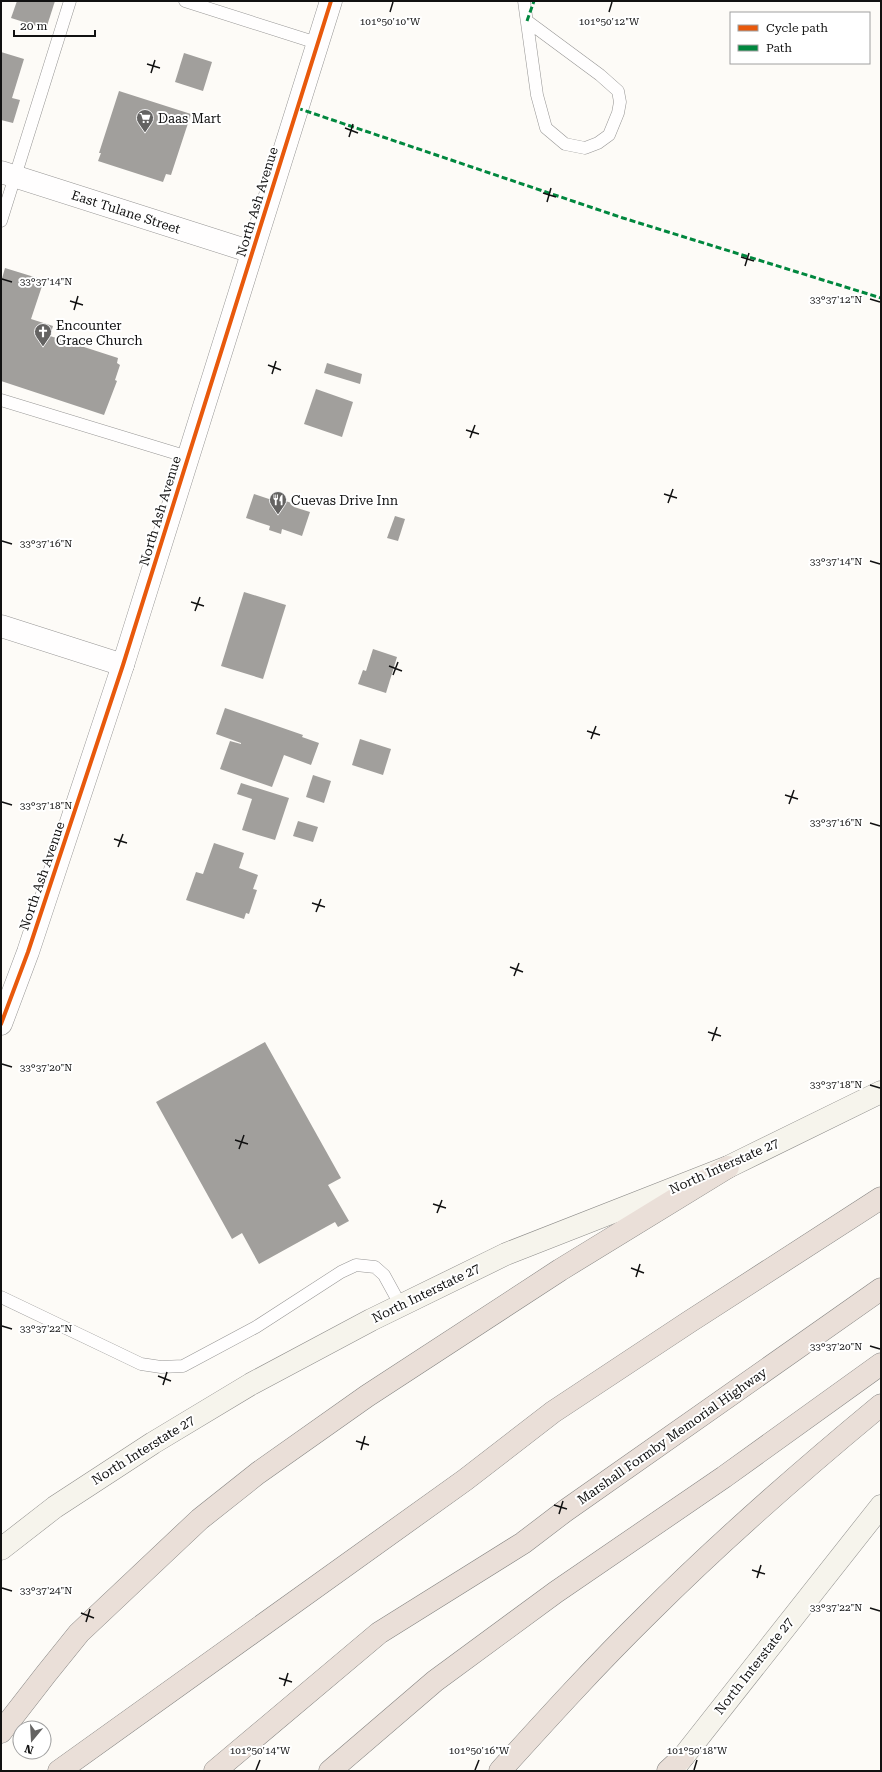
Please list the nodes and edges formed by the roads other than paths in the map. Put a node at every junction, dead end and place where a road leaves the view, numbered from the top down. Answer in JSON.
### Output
{"nodes":[{"id":1,"x":70,"y":1,"type":"edge"},
{"id":2,"x":185,"y":1,"type":"edge"},
{"id":3,"x":331,"y":1,"type":"edge"},
{"id":4,"x":524,"y":1,"type":"edge"},
{"id":5,"x":527,"y":21,"type":"junction"},
{"id":6,"x":317,"y":43,"type":"junction"},
{"id":7,"x":8,"y":174,"type":"edge"},
{"id":8,"x":1,"y":221,"type":"edge"},
{"id":9,"x":252,"y":252,"type":"junction"},
{"id":10,"x":1,"y":400,"type":"edge"},
{"id":11,"x":188,"y":457,"type":"junction"},
{"id":12,"x":1,"y":626,"type":"edge"},
{"id":13,"x":122,"y":664,"type":"junction"},
{"id":14,"x":1,"y":1024,"type":"edge"},
{"id":15,"x":881,"y":1092,"type":"edge"},
{"id":16,"x":728,"y":1167,"type":"junction"},
{"id":17,"x":881,"y":1198,"type":"edge"},
{"id":18,"x":881,"y":1289,"type":"edge"},
{"id":19,"x":1,"y":1297,"type":"edge"},
{"id":20,"x":401,"y":1306,"type":"junction"},
{"id":21,"x":881,"y":1364,"type":"edge"},
{"id":22,"x":881,"y":1405,"type":"edge"},
{"id":23,"x":881,"y":1506,"type":"edge"},
{"id":24,"x":1,"y":1549,"type":"edge"},
{"id":25,"x":1,"y":1732,"type":"edge"},
{"id":26,"x":674,"y":1766,"type":"edge"},
{"id":27,"x":59,"y":1771,"type":"edge"},
{"id":28,"x":215,"y":1771,"type":"edge"},
{"id":29,"x":330,"y":1771,"type":"edge"},
{"id":30,"x":500,"y":1771,"type":"edge"}],
"edges":[{"from":1,"to":7,"type":"lane"},
{"from":2,"to":6,"type":"lane"},
{"from":3,"to":6,"type":"street","name":"North Ash Avenue"},
{"from":4,"to":5,"type":"lane"},
{"from":5,"to":5,"type":"lane"},
{"from":6,"to":9,"type":"street","name":"North Ash Avenue"},
{"from":7,"to":8,"type":"lane"},
{"from":7,"to":9,"type":"street","name":"East Tulane Street"},
{"from":9,"to":11,"type":"street","name":"North Ash Avenue"},
{"from":10,"to":11,"type":"lane"},
{"from":11,"to":13,"type":"street","name":"North Ash Avenue"},
{"from":12,"to":13,"type":"street"},
{"from":13,"to":14,"type":"street","name":"North Ash Avenue"},
{"from":15,"to":16,"type":"main road","name":"North Interstate 27"},
{"from":16,"to":20,"type":"main road","name":"North Interstate 27"},
{"from":16,"to":25,"type":"highway"},
{"from":17,"to":27,"type":"highway"},
{"from":18,"to":28,"type":"highway","name":"Marshall Formby Memorial Highway"},
{"from":19,"to":20,"type":"lane"},
{"from":20,"to":24,"type":"main road","name":"North Interstate 27"},
{"from":21,"to":29,"type":"highway"},
{"from":22,"to":30,"type":"highway"},
{"from":23,"to":26,"type":"main road","name":"North Interstate 27"}]}
